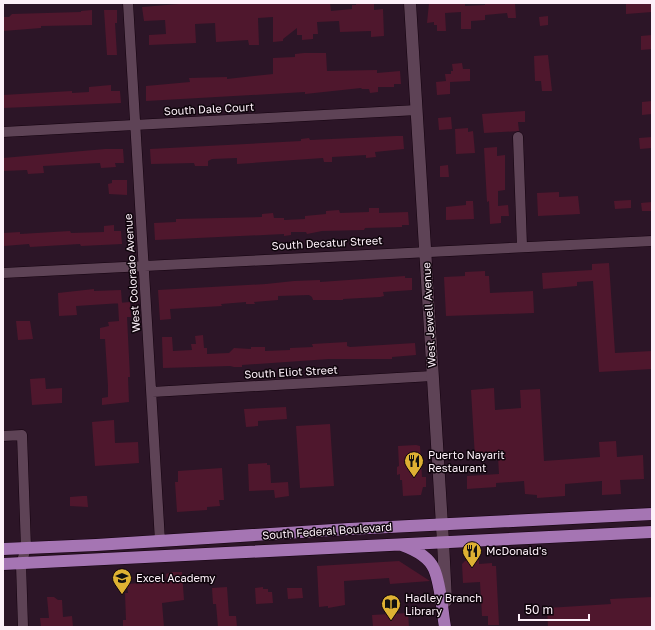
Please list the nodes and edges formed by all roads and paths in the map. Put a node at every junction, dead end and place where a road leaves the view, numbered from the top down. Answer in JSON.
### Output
{"nodes":[{"id":1,"x":128,"y":3,"type":"edge"},
{"id":2,"x":410,"y":3,"type":"edge"},
{"id":3,"x":417,"y":110,"type":"junction"},
{"id":4,"x":134,"y":126,"type":"junction"},
{"id":5,"x":3,"y":132,"type":"edge"},
{"id":6,"x":518,"y":137,"type":"dead end"},
{"id":7,"x":652,"y":240,"type":"edge"},
{"id":8,"x":522,"y":246,"type":"junction"},
{"id":9,"x":425,"y":250,"type":"junction"},
{"id":10,"x":143,"y":265,"type":"junction"},
{"id":11,"x":3,"y":273,"type":"edge"},
{"id":12,"x":432,"y":376,"type":"junction"},
{"id":13,"x":152,"y":392,"type":"junction"},
{"id":14,"x":3,"y":436,"type":"edge"},
{"id":15,"x":652,"y":514,"type":"edge"},
{"id":16,"x":442,"y":524,"type":"junction"},
{"id":17,"x":652,"y":532,"type":"edge"},
{"id":18,"x":160,"y":541,"type":"junction"},
{"id":19,"x":443,"y":542,"type":"junction"},
{"id":20,"x":401,"y":545,"type":"junction"},
{"id":21,"x":26,"y":548,"type":"junction"},
{"id":22,"x":3,"y":549,"type":"edge"},
{"id":23,"x":3,"y":564,"type":"edge"},
{"id":24,"x":21,"y":564,"type":"junction"},
{"id":25,"x":23,"y":627,"type":"edge"},
{"id":26,"x":446,"y":627,"type":"edge"}],
"edges":[{"from":1,"to":4,"type":"street","name":"West Colorado Avenue"},
{"from":2,"to":3,"type":"street","name":"West Jewell Avenue"},
{"from":3,"to":4,"type":"street","name":"South Dale Court"},
{"from":3,"to":9,"type":"street","name":"West Jewell Avenue"},
{"from":4,"to":5,"type":"street","name":"South Dale Court"},
{"from":4,"to":10,"type":"street","name":"West Colorado Avenue"},
{"from":6,"to":8,"type":"street"},
{"from":7,"to":8,"type":"street","name":"South Decatur Street"},
{"from":8,"to":9,"type":"street","name":"South Decatur Street"},
{"from":9,"to":10,"type":"street","name":"South Decatur Street"},
{"from":9,"to":12,"type":"street","name":"West Jewell Avenue"},
{"from":10,"to":11,"type":"street","name":"South Decatur Street"},
{"from":10,"to":13,"type":"street","name":"West Colorado Avenue"},
{"from":12,"to":13,"type":"street","name":"South Eliot Street"},
{"from":12,"to":16,"type":"street","name":"West Jewell Avenue"},
{"from":13,"to":18,"type":"street","name":"West Colorado Avenue"},
{"from":14,"to":21,"type":"street"},
{"from":15,"to":16,"type":"main road","name":"South Federal Boulevard"},
{"from":16,"to":18,"type":"main road","name":"South Federal Boulevard"},
{"from":16,"to":19,"type":"street","name":"West Jewell Avenue"},
{"from":17,"to":19,"type":"main road","name":"South Federal Boulevard"},
{"from":18,"to":21,"type":"main road","name":"South Federal Boulevard"},
{"from":19,"to":20,"type":"main road","name":"South Federal Boulevard"},
{"from":19,"to":26,"type":"street","name":"West Jewell Avenue"},
{"from":20,"to":24,"type":"main road","name":"South Federal Boulevard"},
{"from":20,"to":26,"type":"main road"},
{"from":21,"to":22,"type":"main road","name":"South Federal Boulevard"},
{"from":21,"to":24,"type":"street"},
{"from":23,"to":24,"type":"main road","name":"South Federal Boulevard"},
{"from":24,"to":25,"type":"street"}]}
